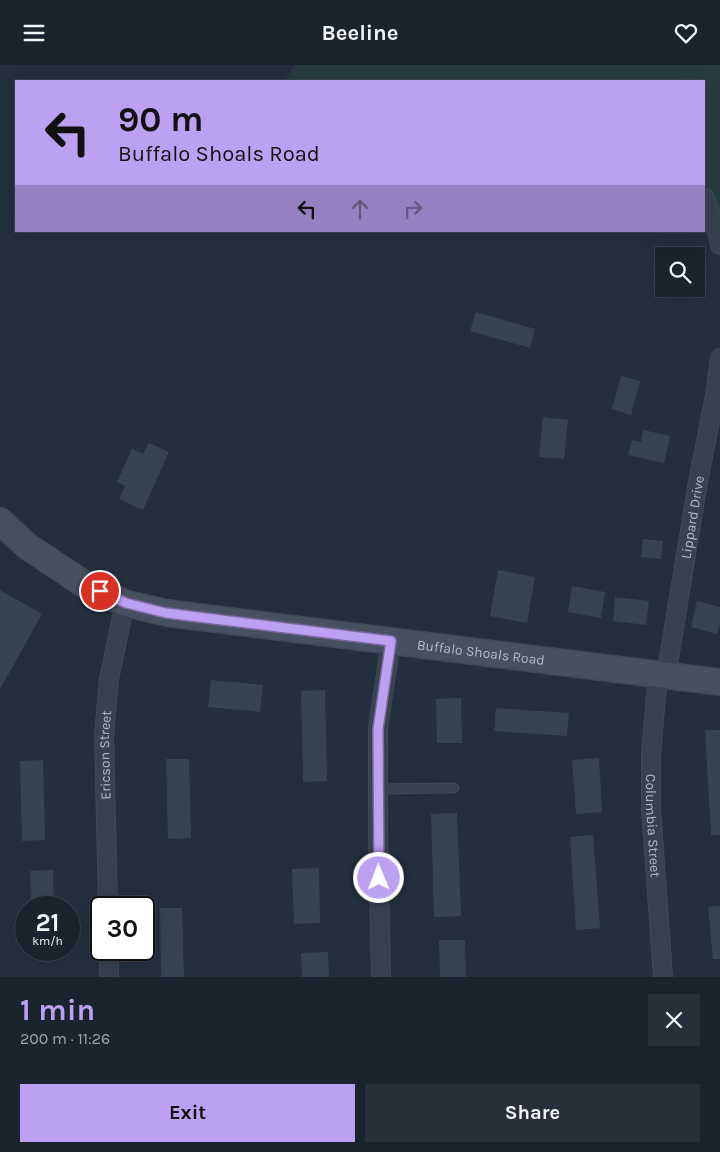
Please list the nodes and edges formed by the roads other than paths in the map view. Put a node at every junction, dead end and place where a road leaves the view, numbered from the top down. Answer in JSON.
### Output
{"nodes":[{"id":1,"x":705,"y":199,"type":"edge"},
{"id":2,"x":720,"y":245,"type":"edge"},
{"id":3,"x":720,"y":358,"type":"edge"},
{"id":4,"x":0,"y":521,"type":"edge"},
{"id":5,"x":126,"y":603,"type":"junction"},
{"id":6,"x":391,"y":641,"type":"junction"},
{"id":7,"x":662,"y":675,"type":"junction"},
{"id":8,"x":720,"y":682,"type":"edge"},
{"id":9,"x":454,"y":788,"type":"dead end"},
{"id":10,"x":378,"y":789,"type":"junction"},
{"id":11,"x":108,"y":896,"type":"edge"},
{"id":12,"x":109,"y":961,"type":"edge"},
{"id":13,"x":109,"y":977,"type":"edge"},
{"id":14,"x":381,"y":977,"type":"edge"},
{"id":15,"x":663,"y":977,"type":"edge"}],
"edges":[{"from":1,"to":2,"type":"street"},
{"from":3,"to":7,"type":"street","name":"Lippard Drive"},
{"from":4,"to":5,"type":"street","name":"Buffalo Shoals Road"},
{"from":5,"to":6,"type":"street","name":"Buffalo Shoals Road"},
{"from":5,"to":11,"type":"street","name":"Ericson Street"},
{"from":6,"to":7,"type":"street","name":"Buffalo Shoals Road"},
{"from":6,"to":10,"type":"street"},
{"from":7,"to":8,"type":"street","name":"Buffalo Shoals Road"},
{"from":7,"to":15,"type":"street","name":"Columbia Street"},
{"from":9,"to":10,"type":"lane"},
{"from":10,"to":14,"type":"street"},
{"from":12,"to":13,"type":"street"}]}
